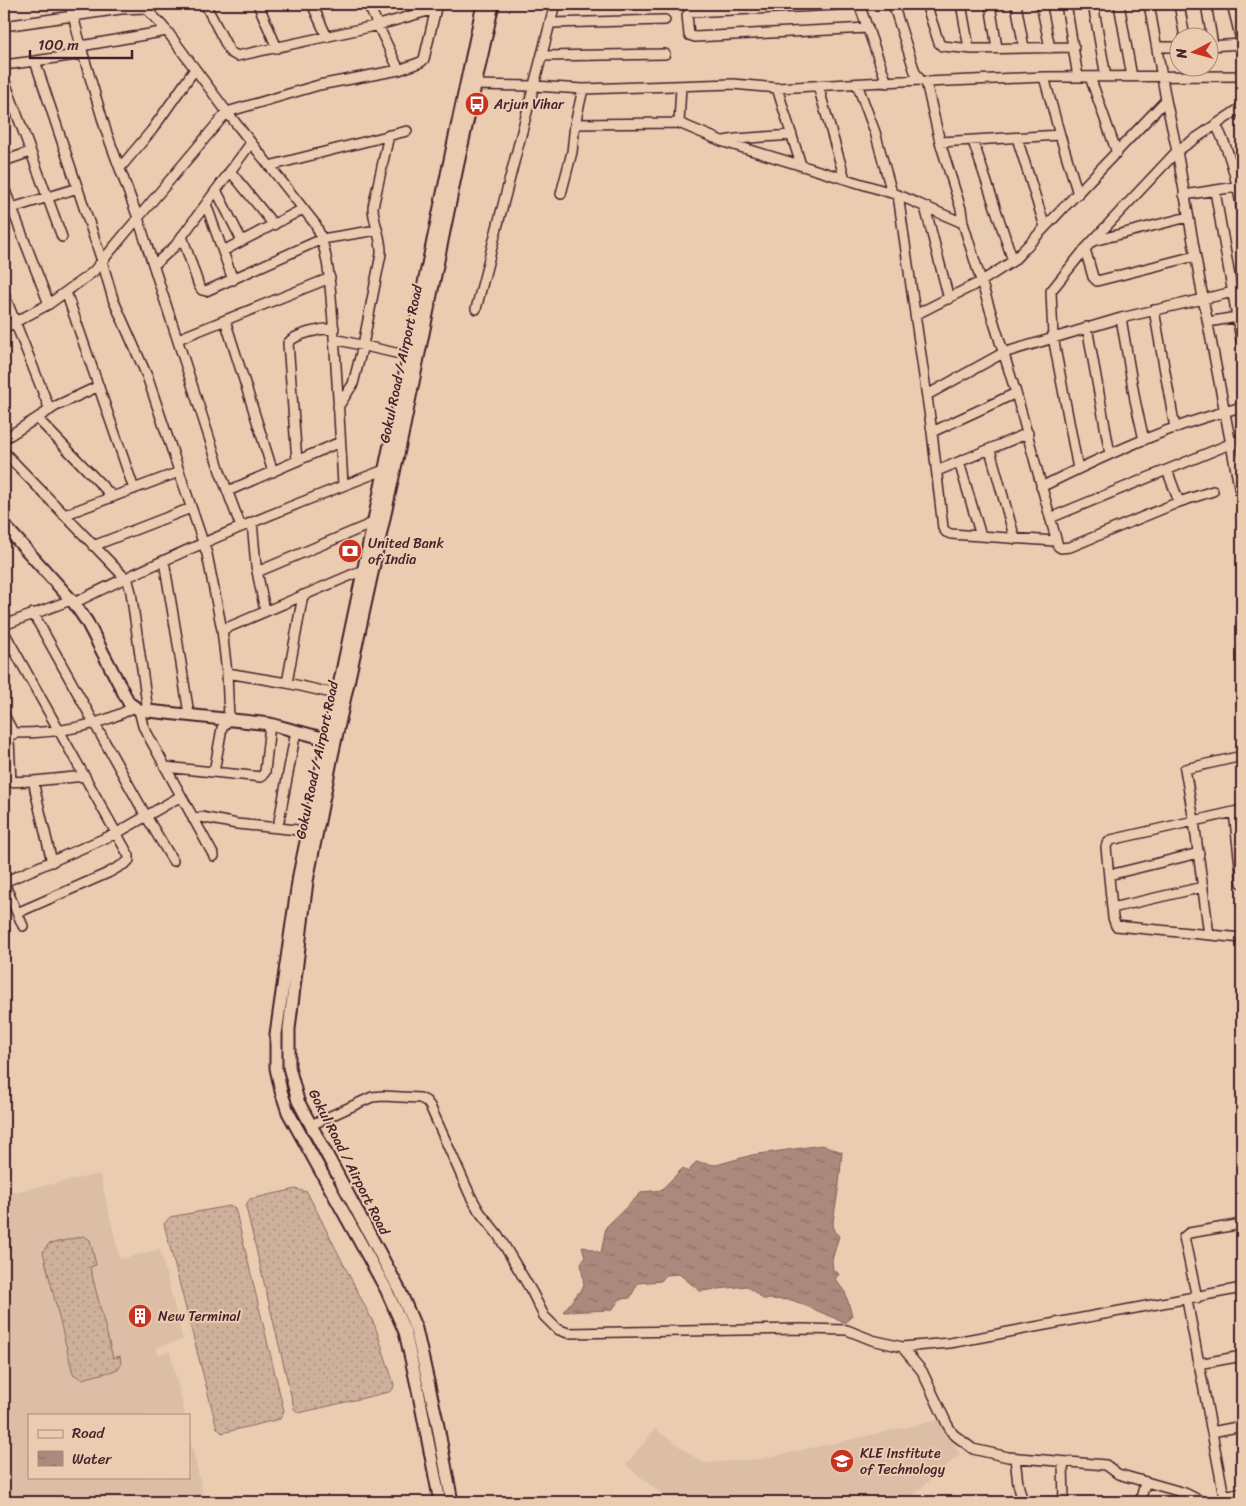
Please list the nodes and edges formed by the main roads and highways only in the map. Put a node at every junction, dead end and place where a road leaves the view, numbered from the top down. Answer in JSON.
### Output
{"nodes":[{"id":1,"x":483,"y":4,"type":"edge"},
{"id":2,"x":492,"y":4,"type":"edge"},
{"id":3,"x":470,"y":85,"type":"junction"},
{"id":4,"x":389,"y":470,"type":"junction"},
{"id":5,"x":4,"y":525,"type":"edge"},
{"id":6,"x":326,"y":739,"type":"junction"},
{"id":7,"x":289,"y":1054,"type":"junction"},
{"id":8,"x":275,"y":1056,"type":"junction"},
{"id":9,"x":289,"y":1067,"type":"junction"},
{"id":10,"x":276,"y":1068,"type":"junction"},
{"id":11,"x":440,"y":1502,"type":"edge"},
{"id":12,"x":452,"y":1502,"type":"edge"}],
"edges":[{"from":1,"to":3,"type":"main road"},
{"from":2,"to":3,"type":"main road","name":"Gokul Road / Airport Road"},
{"from":3,"to":4,"type":"main road","name":"Gokul Road / Airport Road"},
{"from":3,"to":4,"type":"main road"},
{"from":4,"to":6,"type":"main road"},
{"from":4,"to":7,"type":"main road","name":"Gokul Road / Airport Road"},
{"from":5,"to":6,"type":"main road"},
{"from":6,"to":8,"type":"main road"},
{"from":7,"to":8,"type":"main road"},
{"from":7,"to":9,"type":"main road","name":"Gokul Road / Airport Road"},
{"from":8,"to":10,"type":"main road"},
{"from":9,"to":10,"type":"main road"},
{"from":9,"to":12,"type":"main road","name":"Gokul Road / Airport Road"},
{"from":10,"to":11,"type":"main road"}]}
